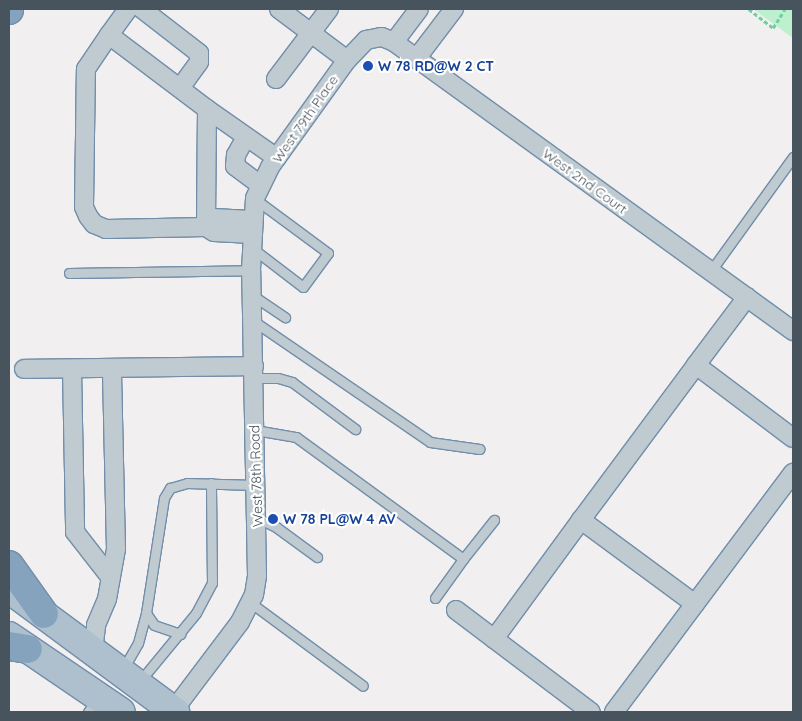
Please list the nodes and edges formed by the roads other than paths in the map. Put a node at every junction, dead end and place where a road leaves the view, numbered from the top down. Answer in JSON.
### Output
{"nodes":[{"id":1,"x":128,"y":9,"type":"edge"},
{"id":2,"x":142,"y":9,"type":"edge"},
{"id":3,"x":279,"y":9,"type":"edge"},
{"id":4,"x":329,"y":9,"type":"edge"},
{"id":5,"x":454,"y":9,"type":"edge"},
{"id":6,"x":419,"y":10,"type":"edge"},
{"id":7,"x":441,"y":27,"type":"junction"},
{"id":8,"x":312,"y":32,"type":"junction"},
{"id":9,"x":109,"y":35,"type":"junction"},
{"id":10,"x":376,"y":36,"type":"joint"},
{"id":11,"x":394,"y":42,"type":"junction"},
{"id":12,"x":416,"y":59,"type":"junction"},
{"id":13,"x":347,"y":60,"type":"junction"},
{"id":14,"x":276,"y":80,"type":"dead end"},
{"id":15,"x":180,"y":88,"type":"junction"},
{"id":16,"x":208,"y":109,"type":"junction"},
{"id":17,"x":246,"y":137,"type":"junction"},
{"id":18,"x":793,"y":157,"type":"edge"},
{"id":19,"x":277,"y":158,"type":"junction"},
{"id":20,"x":254,"y":217,"type":"junction"},
{"id":21,"x":206,"y":227,"type":"junction"},
{"id":22,"x":251,"y":270,"type":"junction"},
{"id":23,"x":710,"y":272,"type":"junction"},
{"id":24,"x":70,"y":273,"type":"dead end"},
{"id":25,"x":252,"y":295,"type":"junction"},
{"id":26,"x":747,"y":298,"type":"junction"},
{"id":27,"x":285,"y":317,"type":"dead end"},
{"id":28,"x":252,"y":320,"type":"junction"},
{"id":29,"x":793,"y":331,"type":"edge"},
{"id":30,"x":696,"y":365,"type":"junction"},
{"id":31,"x":112,"y":368,"type":"junction"},
{"id":32,"x":24,"y":369,"type":"dead end"},
{"id":33,"x":72,"y":369,"type":"junction"},
{"id":34,"x":254,"y":372,"type":"junction"},
{"id":35,"x":356,"y":429,"type":"dead end"},
{"id":36,"x":255,"y":430,"type":"junction"},
{"id":37,"x":793,"y":438,"type":"edge"},
{"id":38,"x":480,"y":449,"type":"dead end"},
{"id":39,"x":793,"y":473,"type":"edge"},
{"id":40,"x":211,"y":483,"type":"junction"},
{"id":41,"x":256,"y":485,"type":"junction"},
{"id":42,"x":257,"y":518,"type":"junction"},
{"id":43,"x":494,"y":520,"type":"dead end"},
{"id":44,"x":581,"y":520,"type":"junction"},
{"id":45,"x":316,"y":557,"type":"dead end"},
{"id":46,"x":464,"y":559,"type":"junction"},
{"id":47,"x":9,"y":565,"type":"edge"},
{"id":48,"x":111,"y":578,"type":"junction"},
{"id":49,"x":9,"y":589,"type":"edge"},
{"id":50,"x":434,"y":598,"type":"dead end"},
{"id":51,"x":251,"y":603,"type":"junction"},
{"id":52,"x":695,"y":604,"type":"junction"},
{"id":53,"x":456,"y":610,"type":"dead end"},
{"id":54,"x":146,"y":613,"type":"junction"},
{"id":55,"x":44,"y":614,"type":"junction"},
{"id":56,"x":180,"y":634,"type":"junction"},
{"id":57,"x":494,"y":639,"type":"junction"},
{"id":58,"x":15,"y":644,"type":"edge"},
{"id":59,"x":94,"y":651,"type":"junction"},
{"id":60,"x":68,"y":676,"type":"junction"},
{"id":61,"x":130,"y":678,"type":"junction"},
{"id":62,"x":363,"y":686,"type":"dead end"},
{"id":63,"x":93,"y":704,"type":"edge"},
{"id":64,"x":121,"y":712,"type":"edge"},
{"id":65,"x":146,"y":712,"type":"edge"},
{"id":66,"x":173,"y":712,"type":"edge"},
{"id":67,"x":591,"y":712,"type":"edge"},
{"id":68,"x":614,"y":712,"type":"edge"}],
"edges":[{"from":1,"to":9,"type":"street"},
{"from":2,"to":15,"type":"street"},
{"from":3,"to":8,"type":"street"},
{"from":4,"to":8,"type":"street"},
{"from":5,"to":7,"type":"street"},
{"from":6,"to":7,"type":"street"},
{"from":6,"to":11,"type":"street"},
{"from":7,"to":12,"type":"street"},
{"from":8,"to":13,"type":"street"},
{"from":8,"to":14,"type":"street"},
{"from":9,"to":15,"type":"street"},
{"from":9,"to":21,"type":"street"},
{"from":10,"to":11,"type":"street","name":"West 2nd Court"},
{"from":10,"to":13,"type":"street","name":"West 79th Place"},
{"from":11,"to":12,"type":"street","name":"West 2nd Court"},
{"from":12,"to":23,"type":"street","name":"West 2nd Court"},
{"from":13,"to":19,"type":"street","name":"West 79th Place"},
{"from":15,"to":16,"type":"street"},
{"from":16,"to":17,"type":"street"},
{"from":16,"to":21,"type":"street"},
{"from":17,"to":19,"type":"street"},
{"from":17,"to":20,"type":"street"},
{"from":18,"to":23,"type":"lane"},
{"from":19,"to":20,"type":"street","name":"West 79th Place"},
{"from":20,"to":20,"type":"lane"},
{"from":20,"to":21,"type":"street"},
{"from":20,"to":22,"type":"street","name":"West 78th Road"},
{"from":22,"to":24,"type":"lane"},
{"from":22,"to":25,"type":"street","name":"West 78th Road"},
{"from":23,"to":26,"type":"street","name":"West 2nd Court"},
{"from":25,"to":27,"type":"lane"},
{"from":25,"to":28,"type":"street","name":"West 78th Road"},
{"from":26,"to":29,"type":"street","name":"West 2nd Court"},
{"from":26,"to":30,"type":"street"},
{"from":28,"to":34,"type":"street","name":"West 78th Road"},
{"from":28,"to":38,"type":"lane"},
{"from":30,"to":37,"type":"street"},
{"from":30,"to":44,"type":"street"},
{"from":31,"to":33,"type":"street"},
{"from":31,"to":34,"type":"street"},
{"from":31,"to":48,"type":"street"},
{"from":32,"to":33,"type":"street"},
{"from":33,"to":48,"type":"street"},
{"from":34,"to":35,"type":"lane"},
{"from":34,"to":36,"type":"street","name":"West 78th Road"},
{"from":36,"to":41,"type":"street","name":"West 78th Road"},
{"from":36,"to":46,"type":"lane"},
{"from":39,"to":52,"type":"street"},
{"from":40,"to":41,"type":"lane"},
{"from":40,"to":54,"type":"lane"},
{"from":40,"to":56,"type":"lane"},
{"from":41,"to":42,"type":"street","name":"West 78th Road"},
{"from":42,"to":45,"type":"lane"},
{"from":42,"to":51,"type":"street","name":"West 78th Road"},
{"from":43,"to":46,"type":"lane"},
{"from":44,"to":52,"type":"street"},
{"from":44,"to":57,"type":"street"},
{"from":46,"to":50,"type":"lane"},
{"from":47,"to":55,"type":"highway"},
{"from":48,"to":59,"type":"street"},
{"from":49,"to":55,"type":"main road"},
{"from":51,"to":62,"type":"lane"},
{"from":51,"to":66,"type":"street","name":"West 78th Road"},
{"from":52,"to":68,"type":"street"},
{"from":53,"to":57,"type":"street"},
{"from":54,"to":56,"type":"lane"},
{"from":54,"to":61,"type":"lane"},
{"from":55,"to":59,"type":"main road"},
{"from":56,"to":61,"type":"lane"},
{"from":57,"to":67,"type":"street"},
{"from":58,"to":60,"type":"main road"},
{"from":59,"to":61,"type":"main road"},
{"from":60,"to":63,"type":"main road"},
{"from":60,"to":65,"type":"main road"},
{"from":61,"to":66,"type":"main road"},
{"from":63,"to":64,"type":"main road"}]}
